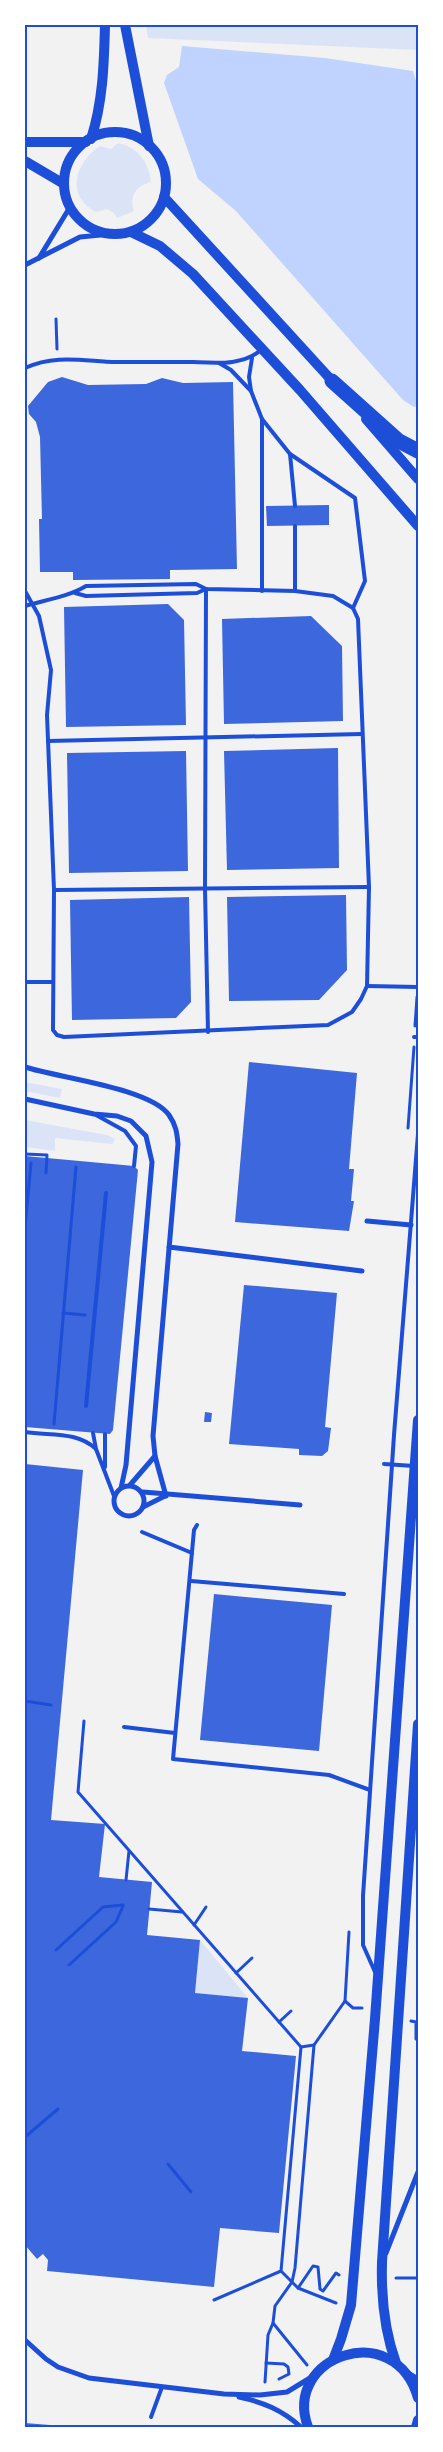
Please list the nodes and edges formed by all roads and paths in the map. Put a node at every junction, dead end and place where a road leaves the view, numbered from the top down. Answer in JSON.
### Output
{"nodes":[{"id":1,"x":105,"y":25,"type":"edge"},
{"id":2,"x":125,"y":25,"type":"edge"},
{"id":3,"x":88,"y":140,"type":"junction"},
{"id":4,"x":25,"y":142,"type":"edge"},
{"id":5,"x":149,"y":146,"type":"junction"},
{"id":6,"x":25,"y":162,"type":"edge"},
{"id":7,"x":64,"y":184,"type":"junction"},
{"id":8,"x":164,"y":197,"type":"junction"},
{"id":9,"x":70,"y":207,"type":"junction"},
{"id":10,"x":131,"y":232,"type":"junction"},
{"id":11,"x":111,"y":234,"type":"junction"},
{"id":12,"x":38,"y":260,"type":"junction"},
{"id":13,"x":25,"y":265,"type":"edge"},
{"id":14,"x":56,"y":319,"type":"dead end"},
{"id":15,"x":263,"y":348,"type":"junction"},
{"id":16,"x":252,"y":358,"type":"junction"},
{"id":17,"x":57,"y":359,"type":"junction"},
{"id":18,"x":217,"y":363,"type":"junction"},
{"id":19,"x":25,"y":368,"type":"edge"},
{"id":20,"x":332,"y":381,"type":"junction"},
{"id":21,"x":251,"y":391,"type":"junction"},
{"id":22,"x":262,"y":418,"type":"junction"},
{"id":23,"x":418,"y":451,"type":"edge"},
{"id":24,"x":290,"y":454,"type":"junction"},
{"id":25,"x":418,"y":479,"type":"edge"},
{"id":26,"x":296,"y":506,"type":"dead end"},
{"id":27,"x":295,"y":526,"type":"dead end"},
{"id":28,"x":418,"y":526,"type":"edge"},
{"id":29,"x":206,"y":589,"type":"junction"},
{"id":30,"x":295,"y":590,"type":"junction"},
{"id":31,"x":262,"y":591,"type":"junction"},
{"id":32,"x":25,"y":592,"type":"edge"},
{"id":33,"x":74,"y":593,"type":"junction"},
{"id":34,"x":33,"y":604,"type":"junction"},
{"id":35,"x":25,"y":606,"type":"edge"},
{"id":36,"x":353,"y":608,"type":"junction"},
{"id":37,"x":362,"y":734,"type":"junction"},
{"id":38,"x":206,"y":739,"type":"junction"},
{"id":39,"x":48,"y":741,"type":"junction"},
{"id":40,"x":369,"y":887,"type":"junction"},
{"id":41,"x":206,"y":889,"type":"junction"},
{"id":42,"x":54,"y":890,"type":"junction"},
{"id":43,"x":25,"y":982,"type":"edge"},
{"id":44,"x":52,"y":982,"type":"junction"},
{"id":45,"x":367,"y":986,"type":"junction"},
{"id":46,"x":418,"y":989,"type":"edge"},
{"id":47,"x":208,"y":1032,"type":"junction"},
{"id":48,"x":416,"y":1037,"type":"edge"},
{"id":49,"x":25,"y":1067,"type":"edge"},
{"id":50,"x":25,"y":1099,"type":"edge"},
{"id":51,"x":94,"y":1114,"type":"junction"},
{"id":52,"x":418,"y":1134,"type":"edge"},
{"id":53,"x":407,"y":1136,"type":"dead end"},
{"id":54,"x":26,"y":1154,"type":"edge"},
{"id":55,"x":31,"y":1163,"type":"dead end"},
{"id":56,"x":134,"y":1166,"type":"dead end"},
{"id":57,"x":76,"y":1167,"type":"dead end"},
{"id":58,"x":46,"y":1173,"type":"dead end"},
{"id":59,"x":106,"y":1193,"type":"dead end"},
{"id":60,"x":367,"y":1221,"type":"dead end"},
{"id":61,"x":410,"y":1225,"type":"junction"},
{"id":62,"x":25,"y":1228,"type":"edge"},
{"id":63,"x":169,"y":1247,"type":"junction"},
{"id":64,"x":362,"y":1271,"type":"dead end"},
{"id":65,"x":63,"y":1313,"type":"junction"},
{"id":66,"x":90,"y":1315,"type":"dead end"},
{"id":67,"x":86,"y":1406,"type":"dead end"},
{"id":68,"x":418,"y":1420,"type":"edge"},
{"id":69,"x":44,"y":1425,"type":"dead end"},
{"id":70,"x":25,"y":1432,"type":"edge"},
{"id":71,"x":93,"y":1433,"type":"dead end"},
{"id":72,"x":105,"y":1434,"type":"dead end"},
{"id":73,"x":96,"y":1450,"type":"junction"},
{"id":74,"x":155,"y":1456,"type":"junction"},
{"id":75,"x":384,"y":1464,"type":"dead end"},
{"id":76,"x":392,"y":1464,"type":"junction"},
{"id":77,"x":416,"y":1466,"type":"edge"},
{"id":78,"x":105,"y":1470,"type":"junction"},
{"id":79,"x":130,"y":1485,"type":"junction"},
{"id":80,"x":121,"y":1488,"type":"junction"},
{"id":81,"x":142,"y":1492,"type":"junction"},
{"id":82,"x":114,"y":1496,"type":"junction"},
{"id":83,"x":166,"y":1496,"type":"junction"},
{"id":84,"x":300,"y":1505,"type":"dead end"},
{"id":85,"x":143,"y":1507,"type":"junction"},
{"id":86,"x":197,"y":1525,"type":"dead end"},
{"id":87,"x":142,"y":1532,"type":"dead end"},
{"id":88,"x":192,"y":1553,"type":"junction"},
{"id":89,"x":191,"y":1581,"type":"junction"},
{"id":90,"x":344,"y":1594,"type":"dead end"},
{"id":91,"x":25,"y":1701,"type":"edge"},
{"id":92,"x":51,"y":1705,"type":"dead end"},
{"id":93,"x":84,"y":1722,"type":"dead end"},
{"id":94,"x":418,"y":1724,"type":"edge"},
{"id":95,"x":124,"y":1727,"type":"dead end"},
{"id":96,"x":175,"y":1733,"type":"junction"},
{"id":97,"x":370,"y":1790,"type":"junction"},
{"id":98,"x":129,"y":1851,"type":"junction"},
{"id":99,"x":126,"y":1880,"type":"dead end"},
{"id":100,"x":206,"y":1907,"type":"dead end"},
{"id":101,"x":149,"y":1909,"type":"dead end"},
{"id":102,"x":183,"y":1912,"type":"junction"},
{"id":103,"x":194,"y":1925,"type":"junction"},
{"id":104,"x":350,"y":1925,"type":"dead end"},
{"id":105,"x":56,"y":1950,"type":"dead end"},
{"id":106,"x":252,"y":1958,"type":"dead end"},
{"id":107,"x":69,"y":1965,"type":"dead end"},
{"id":108,"x":236,"y":1973,"type":"junction"},
{"id":109,"x":378,"y":1978,"type":"junction"},
{"id":110,"x":291,"y":2011,"type":"dead end"},
{"id":111,"x":279,"y":2022,"type":"junction"},
{"id":112,"x":314,"y":2046,"type":"junction"},
{"id":113,"x":301,"y":2047,"type":"junction"},
{"id":114,"x":58,"y":2109,"type":"dead end"},
{"id":115,"x":25,"y":2137,"type":"edge"},
{"id":116,"x":168,"y":2164,"type":"dead end"},
{"id":117,"x":418,"y":2172,"type":"edge"},
{"id":118,"x":191,"y":2192,"type":"dead end"},
{"id":119,"x":382,"y":2262,"type":"junction"},
{"id":120,"x":281,"y":2271,"type":"junction"},
{"id":121,"x":292,"y":2282,"type":"junction"},
{"id":122,"x":338,"y":2284,"type":"dead end"},
{"id":123,"x":298,"y":2288,"type":"junction"},
{"id":124,"x":310,"y":2293,"type":"dead end"},
{"id":125,"x":336,"y":2293,"type":"dead end"},
{"id":126,"x":214,"y":2300,"type":"dead end"},
{"id":127,"x":335,"y":2302,"type":"dead end"},
{"id":128,"x":273,"y":2323,"type":"junction"},
{"id":129,"x":25,"y":2340,"type":"edge"},
{"id":130,"x":332,"y":2360,"type":"junction"},
{"id":131,"x":266,"y":2363,"type":"junction"},
{"id":132,"x":396,"y":2363,"type":"junction"},
{"id":133,"x":317,"y":2373,"type":"junction"},
{"id":134,"x":407,"y":2373,"type":"junction"},
{"id":135,"x":418,"y":2380,"type":"edge"},
{"id":136,"x":162,"y":2387,"type":"junction"},
{"id":137,"x":224,"y":2394,"type":"junction"},
{"id":138,"x":418,"y":2398,"type":"edge"},
{"id":139,"x":151,"y":2417,"type":"dead end"},
{"id":140,"x":418,"y":2420,"type":"edge"},
{"id":141,"x":301,"y":2427,"type":"edge"},
{"id":142,"x":308,"y":2427,"type":"edge"},
{"id":143,"x":416,"y":2427,"type":"edge"}],
"edges":[{"from":1,"to":3,"type":"main road"},
{"from":2,"to":5,"type":"main road"},
{"from":3,"to":4,"type":"main road"},
{"from":3,"to":5,"type":"main road"},
{"from":3,"to":7,"type":"main road"},
{"from":5,"to":8,"type":"main road"},
{"from":6,"to":7,"type":"main road"},
{"from":7,"to":9,"type":"main road"},
{"from":8,"to":10,"type":"main road"},
{"from":8,"to":20,"type":"main road"},
{"from":9,"to":11,"type":"main road"},
{"from":9,"to":12,"type":"street"},
{"from":10,"to":11,"type":"main road"},
{"from":10,"to":15,"type":"main road"},
{"from":11,"to":12,"type":"street"},
{"from":12,"to":13,"type":"street"},
{"from":14,"to":17,"type":"path"},
{"from":15,"to":16,"type":"lane"},
{"from":15,"to":28,"type":"main road"},
{"from":16,"to":18,"type":"lane"},
{"from":16,"to":21,"type":"lane"},
{"from":17,"to":18,"type":"lane"},
{"from":17,"to":19,"type":"lane"},
{"from":18,"to":21,"type":"lane"},
{"from":20,"to":23,"type":"highway"},
{"from":20,"to":25,"type":"main road"},
{"from":21,"to":22,"type":"lane"},
{"from":22,"to":24,"type":"lane"},
{"from":22,"to":31,"type":"lane"},
{"from":24,"to":26,"type":"lane"},
{"from":24,"to":36,"type":"lane"},
{"from":27,"to":30,"type":"lane"},
{"from":29,"to":31,"type":"lane"},
{"from":29,"to":33,"type":"lane"},
{"from":29,"to":33,"type":"lane"},
{"from":29,"to":38,"type":"lane"},
{"from":30,"to":31,"type":"lane"},
{"from":30,"to":36,"type":"lane"},
{"from":32,"to":34,"type":"lane"},
{"from":33,"to":34,"type":"lane"},
{"from":34,"to":35,"type":"lane"},
{"from":34,"to":39,"type":"lane"},
{"from":36,"to":37,"type":"lane"},
{"from":37,"to":38,"type":"lane"},
{"from":37,"to":40,"type":"lane"},
{"from":38,"to":39,"type":"lane"},
{"from":38,"to":41,"type":"lane"},
{"from":39,"to":42,"type":"lane"},
{"from":40,"to":41,"type":"lane"},
{"from":40,"to":45,"type":"lane"},
{"from":41,"to":42,"type":"lane"},
{"from":41,"to":47,"type":"lane"},
{"from":42,"to":44,"type":"lane"},
{"from":43,"to":44,"type":"lane"},
{"from":44,"to":47,"type":"lane"},
{"from":45,"to":46,"type":"lane"},
{"from":45,"to":47,"type":"lane"},
{"from":46,"to":48,"type":"path"},
{"from":48,"to":53,"type":"path"},
{"from":49,"to":63,"type":"street"},
{"from":50,"to":51,"type":"street"},
{"from":51,"to":56,"type":"lane"},
{"from":51,"to":80,"type":"street"},
{"from":52,"to":61,"type":"lane"},
{"from":54,"to":58,"type":"path"},
{"from":55,"to":62,"type":"path"},
{"from":57,"to":65,"type":"path"},
{"from":59,"to":67,"type":"lane"},
{"from":60,"to":61,"type":"street"},
{"from":61,"to":76,"type":"lane"},
{"from":63,"to":64,"type":"street"},
{"from":63,"to":74,"type":"street"},
{"from":65,"to":66,"type":"path"},
{"from":65,"to":69,"type":"path"},
{"from":68,"to":77,"type":"main road"},
{"from":70,"to":73,"type":"lane"},
{"from":71,"to":73,"type":"lane"},
{"from":72,"to":78,"type":"lane"},
{"from":73,"to":78,"type":"lane"},
{"from":74,"to":79,"type":"street"},
{"from":74,"to":83,"type":"street"},
{"from":75,"to":76,"type":"lane"},
{"from":76,"to":77,"type":"lane"},
{"from":76,"to":97,"type":"lane"},
{"from":77,"to":109,"type":"main road"},
{"from":78,"to":82,"type":"lane"},
{"from":79,"to":80,"type":"street"},
{"from":79,"to":81,"type":"street"},
{"from":80,"to":82,"type":"street"},
{"from":81,"to":83,"type":"street"},
{"from":81,"to":85,"type":"street"},
{"from":82,"to":85,"type":"street"},
{"from":83,"to":84,"type":"street"},
{"from":83,"to":85,"type":"street"},
{"from":86,"to":88,"type":"lane"},
{"from":87,"to":88,"type":"lane"},
{"from":88,"to":89,"type":"lane"},
{"from":89,"to":90,"type":"lane"},
{"from":89,"to":96,"type":"lane"},
{"from":91,"to":92,"type":"path"},
{"from":93,"to":98,"type":"path"},
{"from":94,"to":119,"type":"main road"},
{"from":95,"to":96,"type":"lane"},
{"from":96,"to":97,"type":"lane"},
{"from":97,"to":109,"type":"lane"},
{"from":98,"to":99,"type":"path"},
{"from":98,"to":102,"type":"path"},
{"from":100,"to":103,"type":"path"},
{"from":101,"to":102,"type":"path"},
{"from":102,"to":103,"type":"path"},
{"from":103,"to":108,"type":"path"},
{"from":104,"to":112,"type":"path"},
{"from":105,"to":107,"type":"path"},
{"from":106,"to":108,"type":"path"},
{"from":108,"to":111,"type":"path"},
{"from":109,"to":130,"type":"main road"},
{"from":110,"to":111,"type":"path"},
{"from":111,"to":113,"type":"path"},
{"from":112,"to":113,"type":"path"},
{"from":112,"to":121,"type":"path"},
{"from":113,"to":120,"type":"path"},
{"from":114,"to":115,"type":"path"},
{"from":116,"to":118,"type":"path"},
{"from":117,"to":119,"type":"street"},
{"from":119,"to":132,"type":"main road"},
{"from":120,"to":121,"type":"path"},
{"from":120,"to":126,"type":"path"},
{"from":121,"to":123,"type":"path"},
{"from":121,"to":128,"type":"path"},
{"from":122,"to":123,"type":"path"},
{"from":123,"to":124,"type":"path"},
{"from":125,"to":127,"type":"path"},
{"from":128,"to":131,"type":"path"},
{"from":128,"to":133,"type":"path"},
{"from":129,"to":136,"type":"street"},
{"from":130,"to":132,"type":"main road"},
{"from":130,"to":133,"type":"main road"},
{"from":131,"to":131,"type":"path"},
{"from":132,"to":134,"type":"main road"},
{"from":133,"to":137,"type":"street"},
{"from":133,"to":142,"type":"main road"},
{"from":134,"to":135,"type":"street"},
{"from":134,"to":138,"type":"main road"},
{"from":136,"to":137,"type":"street"},
{"from":136,"to":139,"type":"lane"},
{"from":137,"to":141,"type":"street"},
{"from":140,"to":143,"type":"main road"}]}
